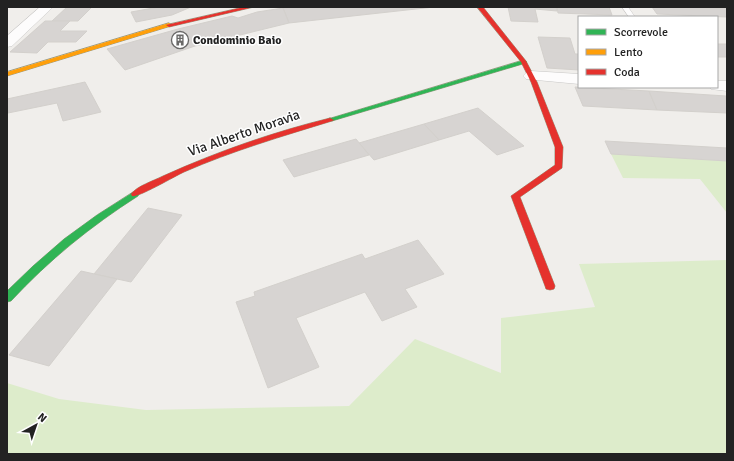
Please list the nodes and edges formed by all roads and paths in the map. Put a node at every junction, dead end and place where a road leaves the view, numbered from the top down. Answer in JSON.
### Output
{"nodes":[{"id":1,"x":31,"y":7,"type":"edge"},
{"id":2,"x":47,"y":7,"type":"edge"},
{"id":3,"x":246,"y":7,"type":"edge"},
{"id":4,"x":480,"y":7,"type":"edge"},
{"id":5,"x":626,"y":7,"type":"edge"},
{"id":6,"x":631,"y":16,"type":"edge"},
{"id":7,"x":7,"y":27,"type":"edge"},
{"id":8,"x":7,"y":43,"type":"edge"},
{"id":9,"x":524,"y":62,"type":"junction"},
{"id":10,"x":7,"y":74,"type":"edge"},
{"id":11,"x":531,"y":76,"type":"junction"},
{"id":12,"x":578,"y":79,"type":"edge"},
{"id":13,"x":550,"y":286,"type":"dead end"},
{"id":14,"x":7,"y":298,"type":"edge"}],
"edges":[{"from":1,"to":7,"type":"street"},
{"from":2,"to":8,"type":"street"},
{"from":3,"to":10,"type":"street"},
{"from":4,"to":9,"type":"street"},
{"from":5,"to":6,"type":"lane"},
{"from":9,"to":11,"type":"street"},
{"from":9,"to":14,"type":"street","name":"Via Alberto Moravia"},
{"from":11,"to":12,"type":"street"},
{"from":11,"to":13,"type":"street"}]}
